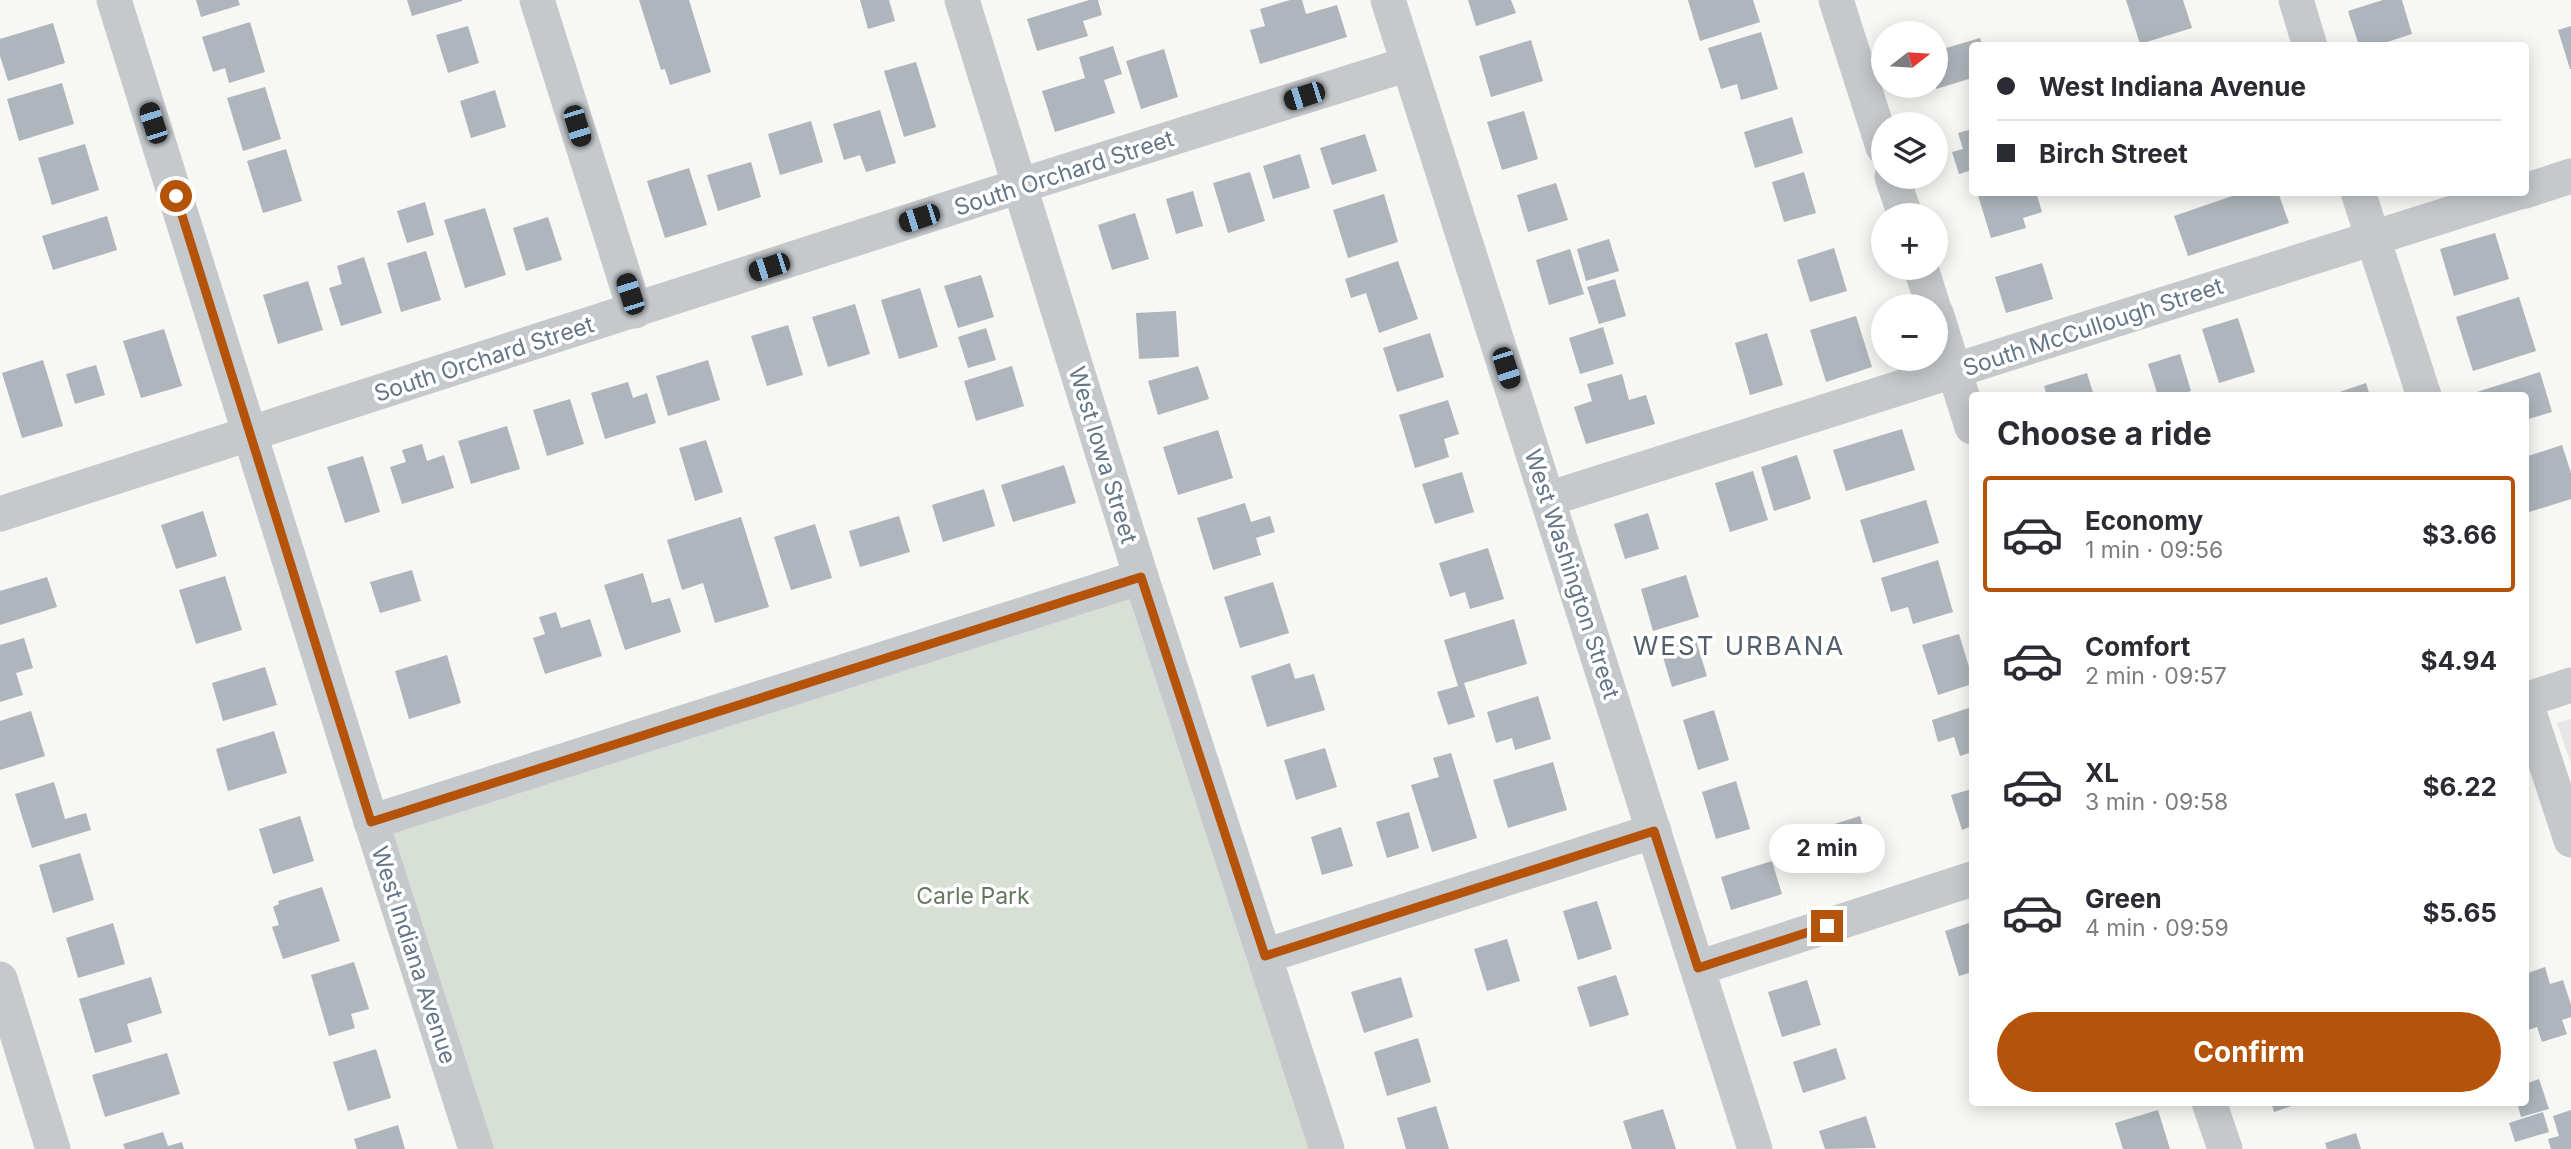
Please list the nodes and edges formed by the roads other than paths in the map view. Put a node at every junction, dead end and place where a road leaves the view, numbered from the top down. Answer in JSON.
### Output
{"nodes":[{"id":1,"x":114,"y":0,"type":"edge"},
{"id":2,"x":537,"y":0,"type":"edge"},
{"id":3,"x":962,"y":0,"type":"edge"},
{"id":4,"x":1388,"y":0,"type":"edge"},
{"id":5,"x":1836,"y":0,"type":"edge"},
{"id":6,"x":2295,"y":0,"type":"edge"},
{"id":7,"x":2310,"y":42,"type":"edge"},
{"id":8,"x":1408,"y":64,"type":"junction"},
{"id":9,"x":1872,"y":112,"type":"edge"},
{"id":10,"x":2571,"y":176,"type":"edge"},
{"id":11,"x":1020,"y":186,"type":"junction"},
{"id":12,"x":2529,"y":190,"type":"edge"},
{"id":13,"x":2359,"y":196,"type":"edge"},
{"id":14,"x":2506,"y":196,"type":"edge"},
{"id":15,"x":2372,"y":239,"type":"junction"},
{"id":16,"x":635,"y":311,"type":"junction"},
{"id":17,"x":1948,"y":352,"type":"edge"},
{"id":18,"x":1954,"y":371,"type":"junction"},
{"id":19,"x":2423,"y":392,"type":"edge"},
{"id":20,"x":1969,"y":418,"type":"edge"},
{"id":21,"x":251,"y":434,"type":"junction"},
{"id":22,"x":1548,"y":499,"type":"junction"},
{"id":23,"x":0,"y":514,"type":"edge"},
{"id":24,"x":1141,"y":577,"type":"junction"},
{"id":25,"x":2571,"y":685,"type":"edge"},
{"id":26,"x":2529,"y":699,"type":"edge"},
{"id":27,"x":2529,"y":712,"type":"edge"},
{"id":28,"x":371,"y":822,"type":"junction"},
{"id":29,"x":1654,"y":831,"type":"junction"},
{"id":30,"x":2571,"y":840,"type":"edge"},
{"id":31,"x":1969,"y":880,"type":"edge"},
{"id":32,"x":1265,"y":956,"type":"junction"},
{"id":33,"x":1698,"y":968,"type":"junction"},
{"id":34,"x":0,"y":979,"type":"edge"},
{"id":35,"x":2210,"y":1106,"type":"edge"},
{"id":36,"x":53,"y":1149,"type":"edge"},
{"id":37,"x":476,"y":1149,"type":"edge"},
{"id":38,"x":1327,"y":1149,"type":"edge"},
{"id":39,"x":1755,"y":1149,"type":"edge"},
{"id":40,"x":2224,"y":1149,"type":"edge"}],
"edges":[{"from":1,"to":21,"type":"street","name":"West Indiana Avenue"},
{"from":2,"to":16,"type":"street"},
{"from":3,"to":11,"type":"street","name":"West Iowa Street"},
{"from":4,"to":8,"type":"street","name":"West Washington Street"},
{"from":5,"to":9,"type":"street"},
{"from":6,"to":7,"type":"street"},
{"from":8,"to":11,"type":"street","name":"South Orchard Street"},
{"from":8,"to":22,"type":"street","name":"West Washington Street"},
{"from":10,"to":12,"type":"street"},
{"from":11,"to":16,"type":"street","name":"South Orchard Street"},
{"from":11,"to":24,"type":"street","name":"West Iowa Street"},
{"from":13,"to":15,"type":"street"},
{"from":14,"to":15,"type":"street","name":"South McCullough Street"},
{"from":15,"to":18,"type":"street","name":"South McCullough Street"},
{"from":15,"to":19,"type":"street"},
{"from":16,"to":21,"type":"street","name":"South Orchard Street"},
{"from":17,"to":18,"type":"street"},
{"from":18,"to":20,"type":"street"},
{"from":18,"to":22,"type":"street","name":"South McCullough Street"},
{"from":21,"to":23,"type":"street","name":"South Orchard Street"},
{"from":21,"to":28,"type":"street","name":"West Indiana Avenue"},
{"from":22,"to":29,"type":"street","name":"West Washington Street"},
{"from":24,"to":28,"type":"street"},
{"from":24,"to":32,"type":"street","name":"West Iowa Street"},
{"from":25,"to":26,"type":"street"},
{"from":27,"to":30,"type":"street"},
{"from":28,"to":37,"type":"street","name":"West Indiana Avenue"},
{"from":29,"to":32,"type":"street"},
{"from":29,"to":33,"type":"street","name":"West Washington Street"},
{"from":31,"to":33,"type":"street"},
{"from":32,"to":38,"type":"street","name":"West Iowa Street"},
{"from":33,"to":39,"type":"street","name":"West Washington Street"},
{"from":34,"to":36,"type":"street"},
{"from":35,"to":40,"type":"street"}]}
